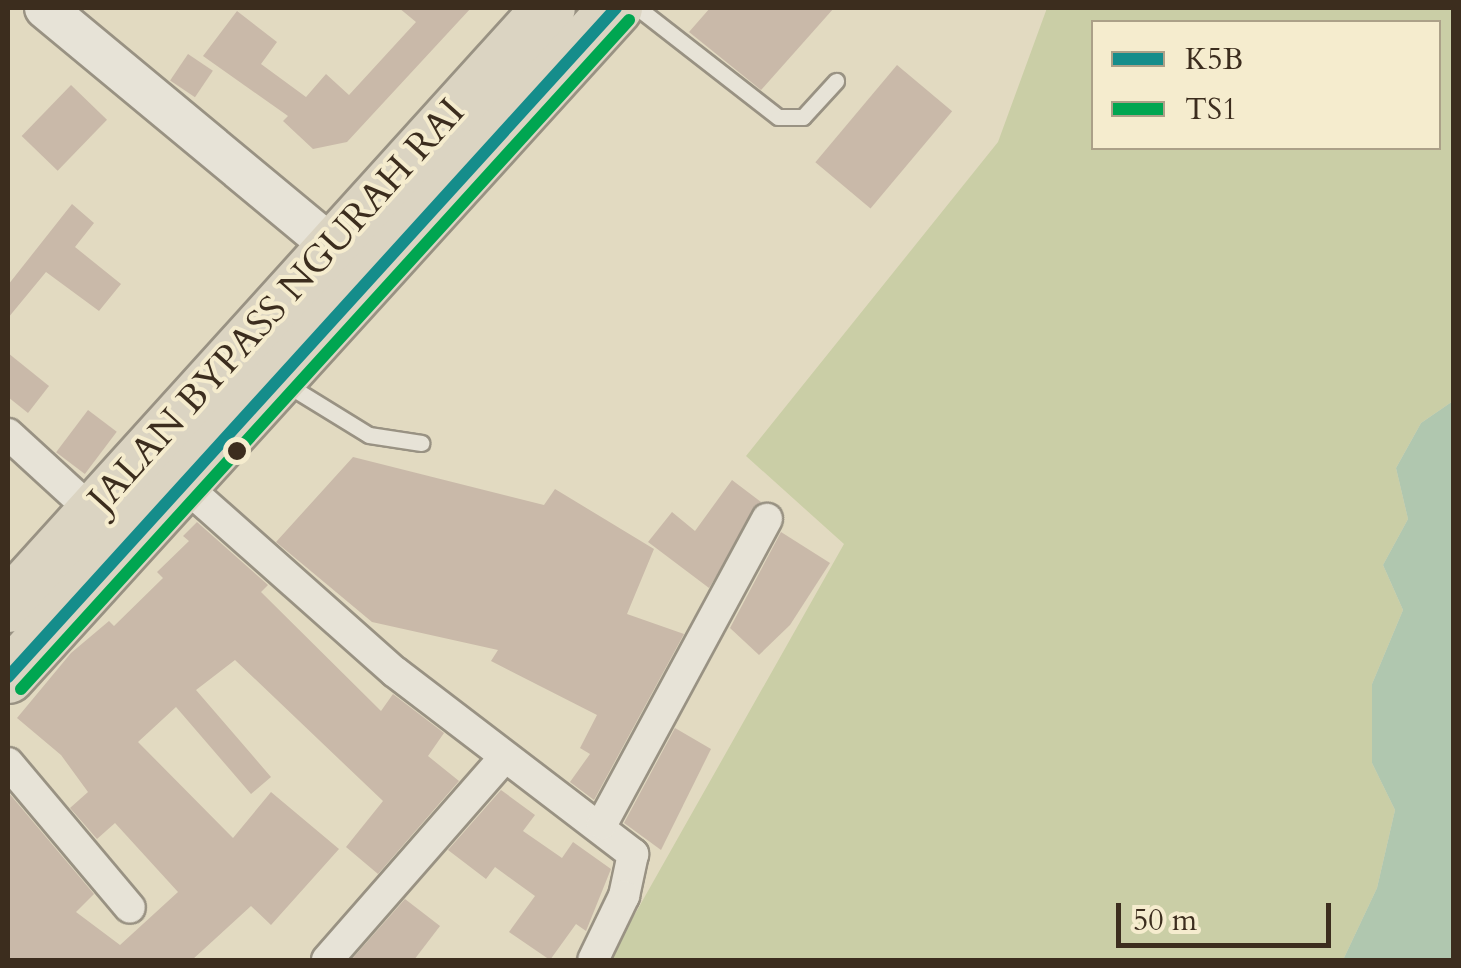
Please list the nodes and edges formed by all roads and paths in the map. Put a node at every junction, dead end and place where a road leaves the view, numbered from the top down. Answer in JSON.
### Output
{"nodes":[{"id":1,"x":45,"y":8,"type":"edge"},
{"id":2,"x":548,"y":8,"type":"edge"},
{"id":3,"x":616,"y":8,"type":"edge"},
{"id":4,"x":638,"y":8,"type":"edge"},
{"id":5,"x":836,"y":81,"type":"dead end"},
{"id":6,"x":350,"y":264,"type":"junction"},
{"id":7,"x":279,"y":378,"type":"junction"},
{"id":8,"x":8,"y":434,"type":"edge"},
{"id":9,"x":421,"y":443,"type":"dead end"},
{"id":10,"x":184,"y":484,"type":"junction"},
{"id":11,"x":92,"y":511,"type":"junction"},
{"id":12,"x":766,"y":519,"type":"dead end"},
{"id":13,"x":8,"y":606,"type":"edge"},
{"id":14,"x":8,"y":677,"type":"edge"},
{"id":15,"x":504,"y":759,"type":"junction"},
{"id":16,"x":8,"y":763,"type":"edge"},
{"id":17,"x":602,"y":824,"type":"junction"},
{"id":18,"x":130,"y":908,"type":"dead end"},
{"id":19,"x":327,"y":960,"type":"edge"},
{"id":20,"x":593,"y":960,"type":"edge"}],
"edges":[{"from":1,"to":6,"type":"street"},
{"from":2,"to":6,"type":"highway","name":"JALAN BYPASS NGURAH RAI"},
{"from":3,"to":6,"type":"highway","name":"JALAN BYPASS NGURAH RAI"},
{"from":4,"to":5,"type":"lane"},
{"from":6,"to":7,"type":"highway","name":"JALAN BYPASS NGURAH RAI"},
{"from":6,"to":11,"type":"highway","name":"JALAN BYPASS NGURAH RAI"},
{"from":7,"to":9,"type":"lane"},
{"from":7,"to":10,"type":"highway","name":"JALAN BYPASS NGURAH RAI"},
{"from":8,"to":11,"type":"street"},
{"from":10,"to":14,"type":"highway","name":"JALAN BYPASS NGURAH RAI"},
{"from":10,"to":15,"type":"street"},
{"from":11,"to":13,"type":"highway","name":"JALAN BYPASS NGURAH RAI"},
{"from":12,"to":17,"type":"street"},
{"from":15,"to":17,"type":"street"},
{"from":15,"to":19,"type":"street"},
{"from":16,"to":18,"type":"street"},
{"from":17,"to":20,"type":"street"}]}
